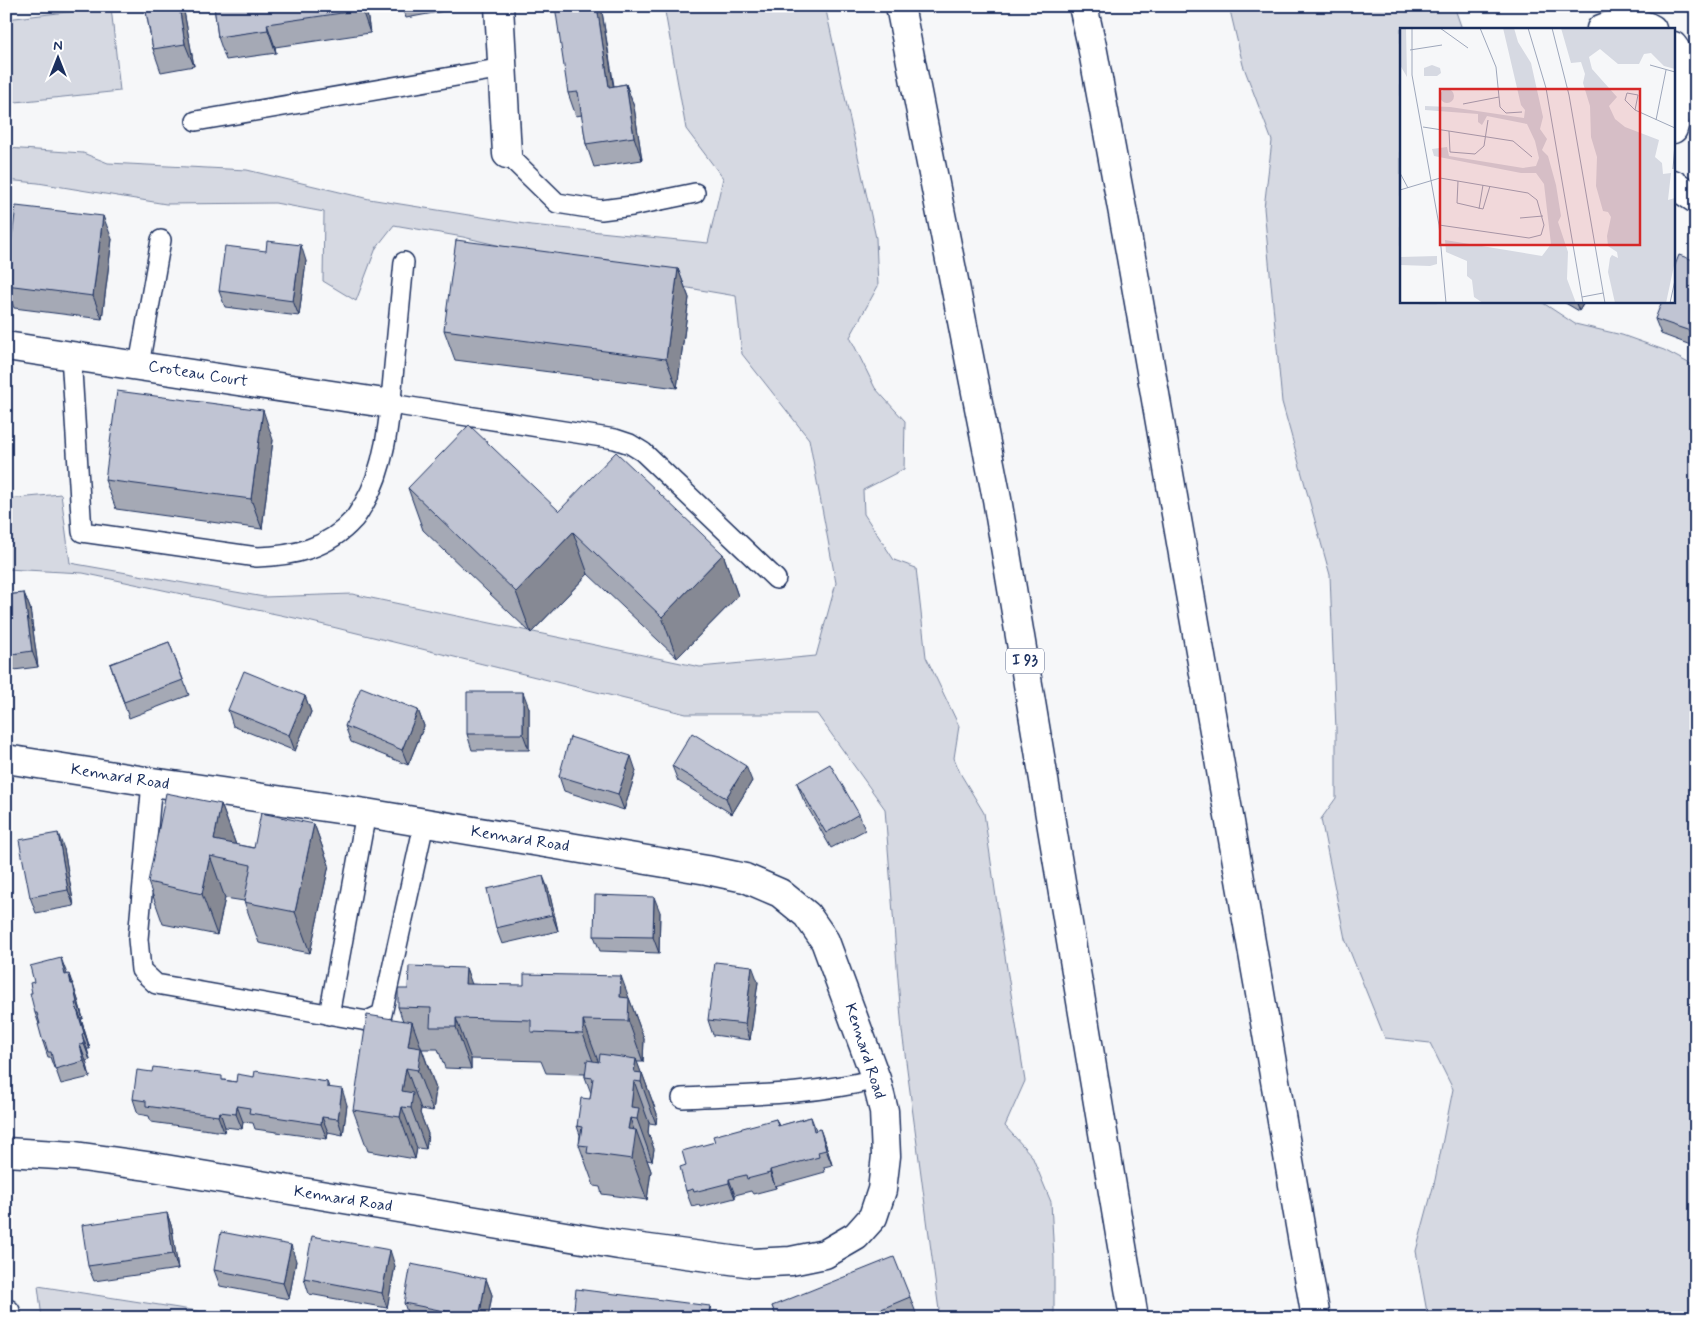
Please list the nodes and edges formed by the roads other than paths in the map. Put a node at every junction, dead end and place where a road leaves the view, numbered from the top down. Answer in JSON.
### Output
{"nodes":[{"id":1,"x":499,"y":6,"type":"edge"},
{"id":2,"x":900,"y":6,"type":"edge"},
{"id":3,"x":1083,"y":6,"type":"edge"},
{"id":4,"x":1605,"y":28,"type":"edge"},
{"id":5,"x":1650,"y":28,"type":"edge"},
{"id":6,"x":1674,"y":47,"type":"edge"},
{"id":7,"x":504,"y":68,"type":"junction"},
{"id":8,"x":196,"y":121,"type":"dead end"},
{"id":9,"x":1674,"y":126,"type":"edge"},
{"id":10,"x":507,"y":154,"type":"joint"},
{"id":11,"x":1674,"y":185,"type":"edge"},
{"id":12,"x":695,"y":193,"type":"dead end"},
{"id":13,"x":1696,"y":199,"type":"edge"},
{"id":14,"x":161,"y":240,"type":"dead end"},
{"id":15,"x":404,"y":262,"type":"dead end"},
{"id":16,"x":6,"y":346,"type":"edge"},
{"id":17,"x":71,"y":355,"type":"junction"},
{"id":18,"x":139,"y":365,"type":"junction"},
{"id":19,"x":390,"y":404,"type":"junction"},
{"id":20,"x":776,"y":580,"type":"dead end"},
{"id":21,"x":6,"y":759,"type":"edge"},
{"id":22,"x":152,"y":782,"type":"junction"},
{"id":23,"x":366,"y":813,"type":"junction"},
{"id":24,"x":424,"y":824,"type":"junction"},
{"id":25,"x":329,"y":1015,"type":"junction"},
{"id":26,"x":876,"y":1078,"type":"junction"},
{"id":27,"x":682,"y":1098,"type":"dead end"},
{"id":28,"x":6,"y":1152,"type":"edge"},
{"id":29,"x":6,"y":1313,"type":"edge"},
{"id":30,"x":7,"y":1318,"type":"edge"},
{"id":31,"x":1134,"y":1318,"type":"edge"},
{"id":32,"x":1316,"y":1318,"type":"edge"}],
"edges":[{"from":1,"to":7,"type":"main road"},
{"from":2,"to":31,"type":"main road","number":"I 93"},
{"from":3,"to":32,"type":"main road"},
{"from":4,"to":5,"type":"main road"},
{"from":6,"to":9,"type":"main road"},
{"from":7,"to":8,"type":"lane"},
{"from":7,"to":10,"type":"main road"},
{"from":10,"to":12,"type":"lane"},
{"from":11,"to":13,"type":"main road"},
{"from":14,"to":18,"type":"lane"},
{"from":15,"to":19,"type":"lane"},
{"from":16,"to":17,"type":"main road","name":"Croteau Court"},
{"from":17,"to":18,"type":"main road","name":"Croteau Court"},
{"from":17,"to":19,"type":"lane"},
{"from":18,"to":19,"type":"main road","name":"Croteau Court"},
{"from":19,"to":20,"type":"lane"},
{"from":21,"to":22,"type":"main road","name":"Kennard Road"},
{"from":22,"to":23,"type":"main road","name":"Kennard Road"},
{"from":22,"to":25,"type":"lane"},
{"from":23,"to":24,"type":"main road","name":"Kennard Road"},
{"from":23,"to":25,"type":"lane"},
{"from":24,"to":25,"type":"lane"},
{"from":24,"to":26,"type":"main road","name":"Kennard Road"},
{"from":26,"to":27,"type":"lane"},
{"from":26,"to":28,"type":"main road","name":"Kennard Road"},
{"from":29,"to":30,"type":"main road"}]}
